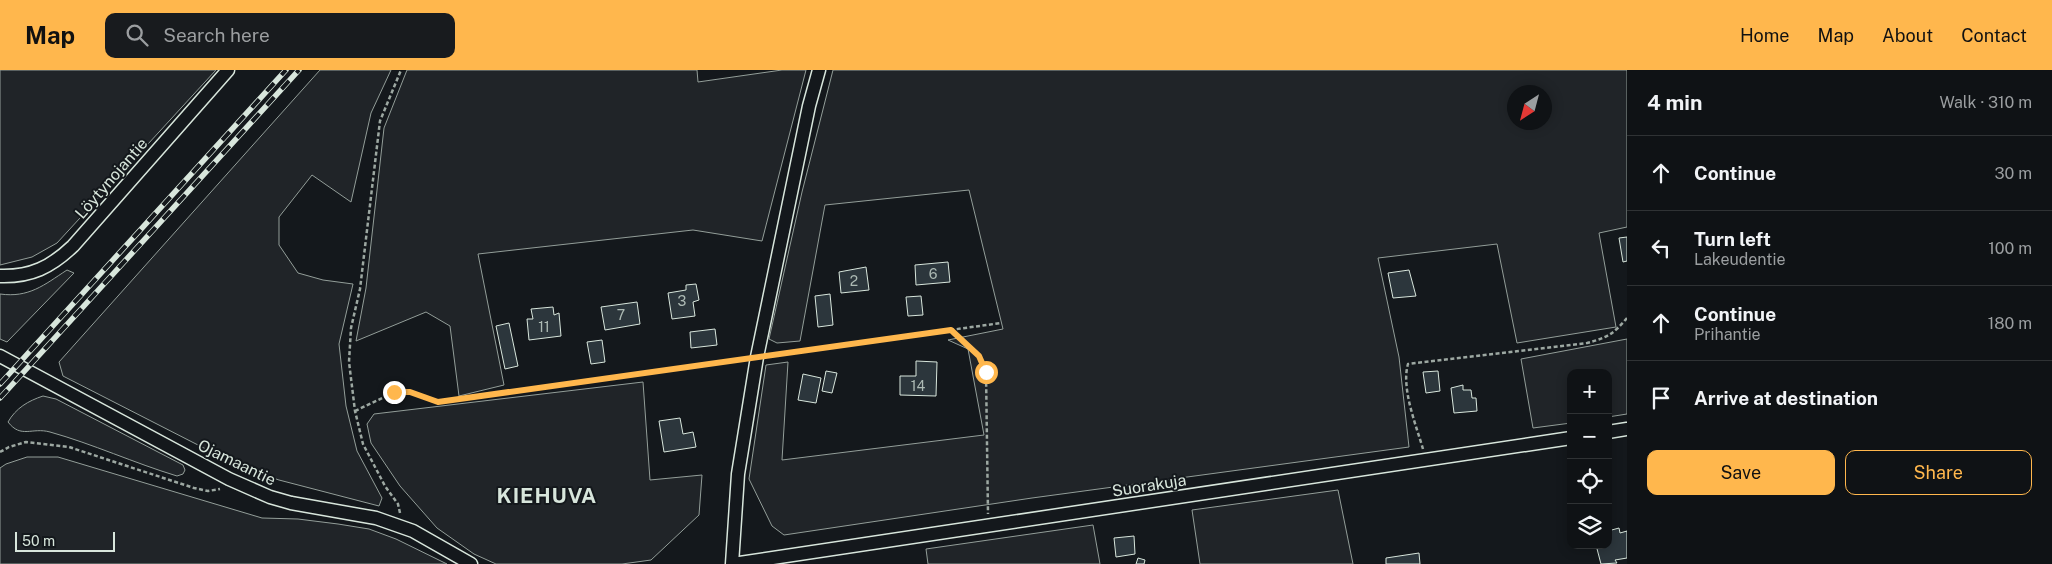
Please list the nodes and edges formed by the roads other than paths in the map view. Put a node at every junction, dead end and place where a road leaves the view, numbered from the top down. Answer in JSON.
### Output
{"nodes":[{"id":1,"x":228,"y":70,"type":"edge"},
{"id":2,"x":819,"y":70,"type":"edge"},
{"id":3,"x":0,"y":276,"type":"edge"},
{"id":4,"x":0,"y":356,"type":"edge"},
{"id":5,"x":1627,"y":429,"type":"edge"},
{"id":6,"x":1612,"y":431,"type":"edge"},
{"id":7,"x":1567,"y":439,"type":"edge"},
{"id":8,"x":471,"y":564,"type":"edge"},
{"id":9,"x":732,"y":564,"type":"edge"}],
"edges":[{"from":1,"to":3,"type":"street","name":"Löytynojantie"},
{"from":2,"to":9,"type":"street"},
{"from":4,"to":8,"type":"street","name":"Ojamaantie"},
{"from":5,"to":6,"type":"street"},
{"from":7,"to":9,"type":"street","name":"Suorakuja"}]}
